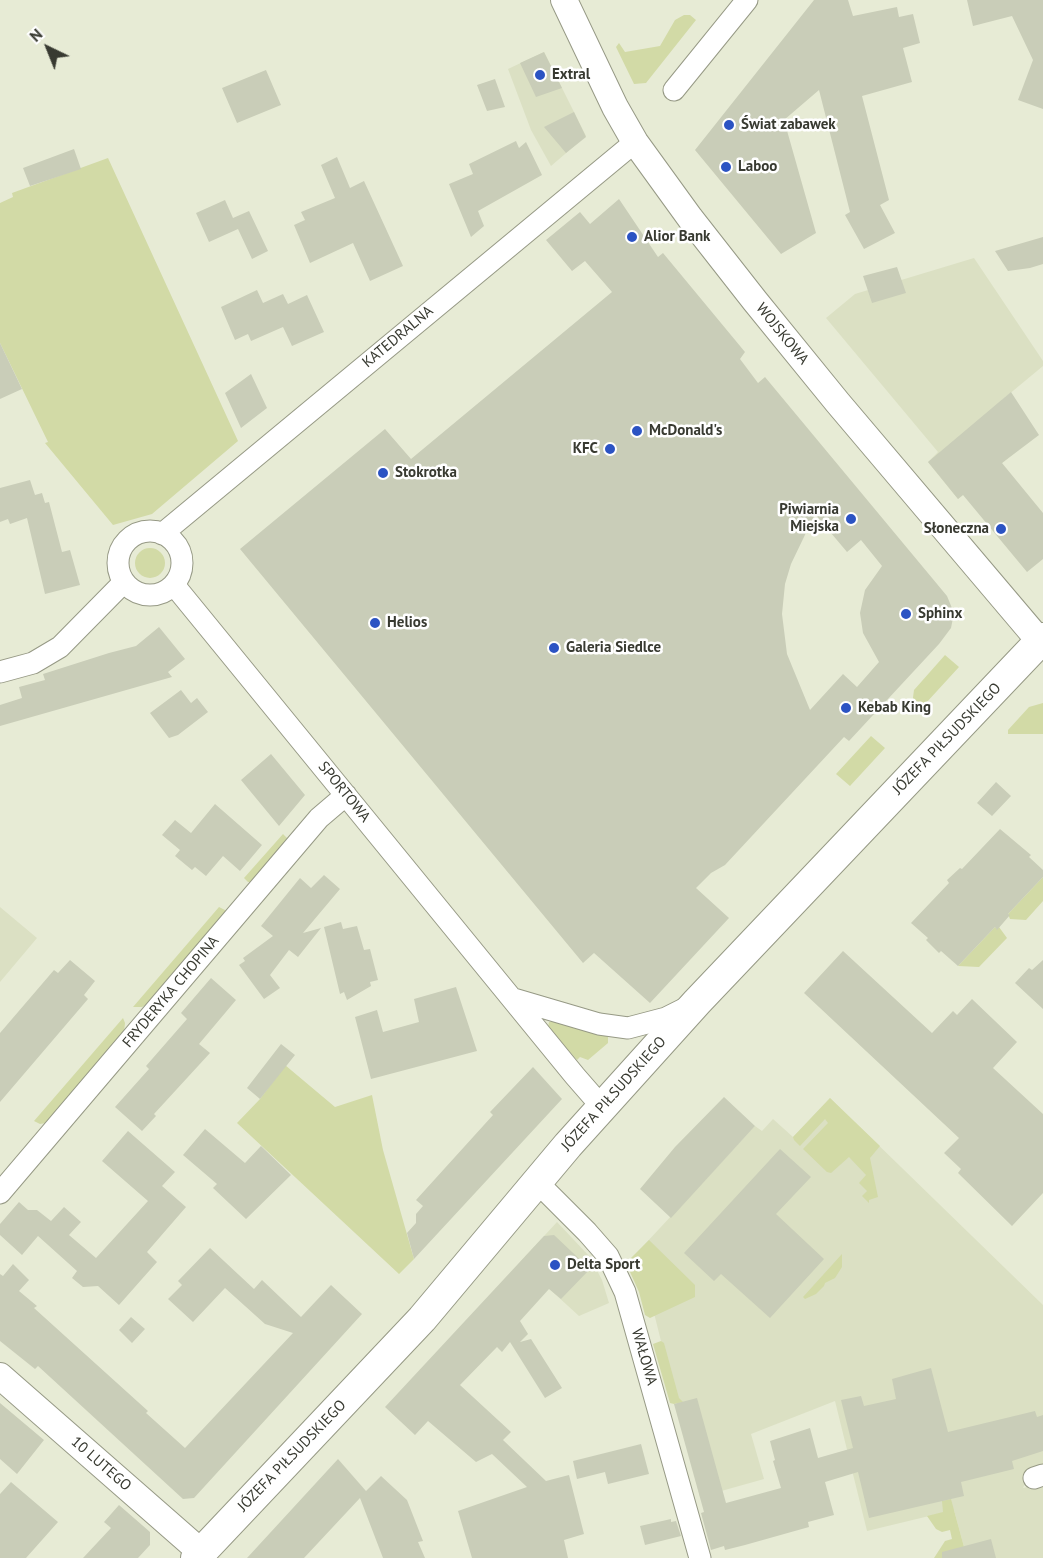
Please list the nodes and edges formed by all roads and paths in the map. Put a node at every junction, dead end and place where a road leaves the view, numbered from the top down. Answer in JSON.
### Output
{"nodes":[{"id":1,"x":564,"y":0,"type":"edge"},
{"id":2,"x":747,"y":0,"type":"edge"},
{"id":3,"x":674,"y":90,"type":"dead end"},
{"id":4,"x":635,"y":142,"type":"junction"},
{"id":5,"x":162,"y":534,"type":"junction"},
{"id":6,"x":124,"y":582,"type":"junction"},
{"id":7,"x":174,"y":585,"type":"junction"},
{"id":8,"x":1042,"y":641,"type":"edge"},
{"id":9,"x":0,"y":672,"type":"edge"},
{"id":10,"x":346,"y":795,"type":"junction"},
{"id":11,"x":514,"y":999,"type":"junction"},
{"id":12,"x":697,"y":1002,"type":"junction"},
{"id":13,"x":602,"y":1107,"type":"junction"},
{"id":14,"x":537,"y":1182,"type":"junction"},
{"id":15,"x":0,"y":1192,"type":"edge"},
{"id":16,"x":0,"y":1376,"type":"edge"},
{"id":17,"x":199,"y":1555,"type":"edge"},
{"id":18,"x":700,"y":1558,"type":"edge"}],
"edges":[{"from":1,"to":4,"type":"street","name":"WOJSKOWA"},
{"from":2,"to":3,"type":"street"},
{"from":4,"to":5,"type":"street","name":"KATEDRALNA"},
{"from":4,"to":8,"type":"street","name":"WOJSKOWA"},
{"from":5,"to":6,"type":"street"},
{"from":5,"to":7,"type":"street"},
{"from":6,"to":7,"type":"street"},
{"from":6,"to":9,"type":"street"},
{"from":7,"to":10,"type":"street","name":"SPORTOWA"},
{"from":8,"to":12,"type":"main road","name":"JÓZEFA PIŁSUDSKIEGO"},
{"from":10,"to":11,"type":"street","name":"SPORTOWA"},
{"from":10,"to":15,"type":"street","name":"FRYDERYKA CHOPINA"},
{"from":11,"to":12,"type":"street"},
{"from":11,"to":13,"type":"street","name":"SPORTOWA"},
{"from":12,"to":13,"type":"main road","name":"JÓZEFA PIŁSUDSKIEGO"},
{"from":13,"to":14,"type":"main road","name":"JÓZEFA PIŁSUDSKIEGO"},
{"from":14,"to":17,"type":"main road","name":"JÓZEFA PIŁSUDSKIEGO"},
{"from":14,"to":18,"type":"street","name":"WAŁOWA"},
{"from":16,"to":17,"type":"street","name":"10 LUTEGO"}]}
